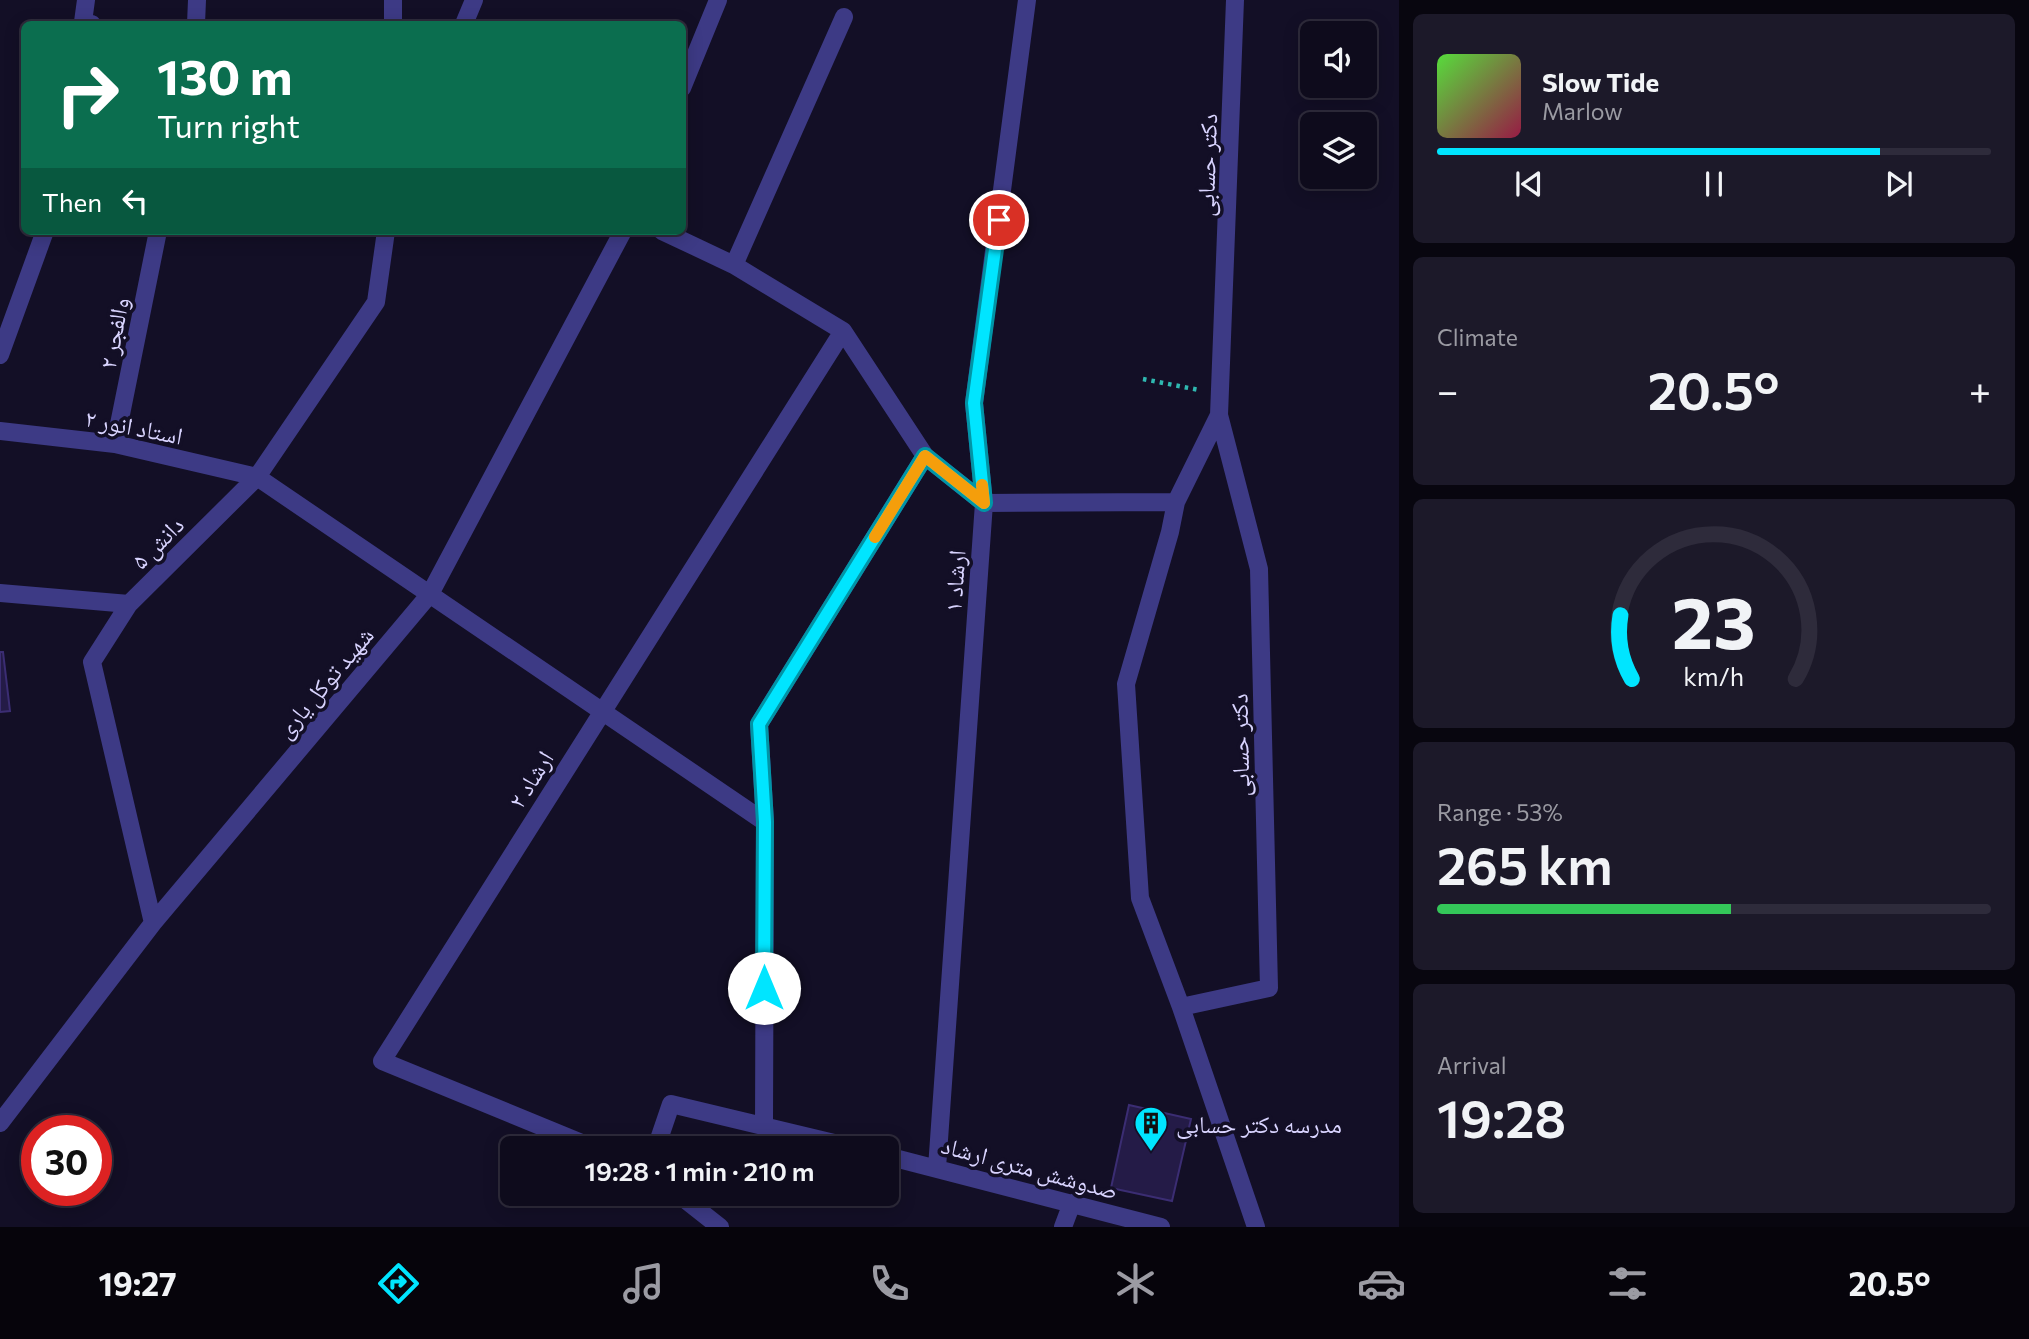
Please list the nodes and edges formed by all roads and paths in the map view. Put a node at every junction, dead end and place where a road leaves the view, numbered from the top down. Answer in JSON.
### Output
{"nodes":[{"id":1,"x":86,"y":0,"type":"edge"},
{"id":2,"x":197,"y":0,"type":"edge"},
{"id":3,"x":393,"y":0,"type":"edge"},
{"id":4,"x":474,"y":0,"type":"edge"},
{"id":5,"x":718,"y":0,"type":"edge"},
{"id":6,"x":1027,"y":0,"type":"edge"},
{"id":7,"x":1235,"y":0,"type":"edge"},
{"id":8,"x":844,"y":17,"type":"dead end"},
{"id":9,"x":83,"y":21,"type":"edge"},
{"id":10,"x":196,"y":21,"type":"edge"},
{"id":11,"x":393,"y":21,"type":"edge"},
{"id":12,"x":465,"y":21,"type":"edge"},
{"id":13,"x":686,"y":78,"type":"edge"},
{"id":14,"x":44,"y":235,"type":"edge"},
{"id":15,"x":157,"y":235,"type":"edge"},
{"id":16,"x":385,"y":235,"type":"edge"},
{"id":17,"x":621,"y":235,"type":"edge"},
{"id":18,"x":671,"y":235,"type":"edge"},
{"id":19,"x":734,"y":265,"type":"junction"},
{"id":20,"x":843,"y":331,"type":"junction"},
{"id":21,"x":0,"y":355,"type":"edge"},
{"id":22,"x":1143,"y":379,"type":"dead end"},
{"id":23,"x":1221,"y":394,"type":"junction"},
{"id":24,"x":1219,"y":415,"type":"junction"},
{"id":25,"x":0,"y":431,"type":"edge"},
{"id":26,"x":115,"y":444,"type":"junction"},
{"id":27,"x":925,"y":456,"type":"junction"},
{"id":28,"x":257,"y":477,"type":"junction"},
{"id":29,"x":1176,"y":502,"type":"junction"},
{"id":30,"x":984,"y":503,"type":"junction"},
{"id":31,"x":0,"y":593,"type":"edge"},
{"id":32,"x":430,"y":594,"type":"junction"},
{"id":33,"x":129,"y":604,"type":"junction"},
{"id":34,"x":602,"y":710,"type":"junction"},
{"id":35,"x":765,"y":822,"type":"junction"},
{"id":36,"x":153,"y":923,"type":"junction"},
{"id":37,"x":1181,"y":1007,"type":"junction"},
{"id":38,"x":0,"y":1123,"type":"edge"},
{"id":39,"x":764,"y":1126,"type":"junction"},
{"id":40,"x":565,"y":1136,"type":"edge"},
{"id":41,"x":660,"y":1136,"type":"edge"},
{"id":42,"x":805,"y":1136,"type":"edge"},
{"id":43,"x":899,"y":1159,"type":"edge"},
{"id":44,"x":937,"y":1168,"type":"junction"},
{"id":45,"x":1072,"y":1203,"type":"junction"},
{"id":46,"x":693,"y":1206,"type":"edge"},
{"id":47,"x":720,"y":1227,"type":"edge"},
{"id":48,"x":1063,"y":1227,"type":"edge"},
{"id":49,"x":1161,"y":1227,"type":"edge"},
{"id":50,"x":1256,"y":1227,"type":"edge"}],
"edges":[{"from":1,"to":9,"type":"street"},
{"from":2,"to":10,"type":"street"},
{"from":3,"to":11,"type":"street"},
{"from":4,"to":12,"type":"street"},
{"from":5,"to":13,"type":"street"},
{"from":6,"to":30,"type":"street","name":"ارشاد ۱"},
{"from":7,"to":23,"type":"street","name":"دکتر حسابی"},
{"from":8,"to":19,"type":"street"},
{"from":14,"to":21,"type":"street"},
{"from":15,"to":26,"type":"street","name":"والفجر ۲"},
{"from":16,"to":28,"type":"street","name":"دانش ۵"},
{"from":17,"to":32,"type":"street","name":"شهید توکل یاری"},
{"from":18,"to":19,"type":"street"},
{"from":19,"to":20,"type":"street"},
{"from":20,"to":27,"type":"street"},
{"from":20,"to":34,"type":"street","name":"ارشاد ۲"},
{"from":22,"to":23,"type":"path"},
{"from":23,"to":24,"type":"street","name":"دکتر حسابی"},
{"from":24,"to":29,"type":"street","name":"دکتر حسابی"},
{"from":24,"to":37,"type":"street","name":"دکتر حسابی"},
{"from":25,"to":26,"type":"street","name":"استاد انور ۲"},
{"from":26,"to":28,"type":"street","name":"استاد انور ۲"},
{"from":27,"to":30,"type":"street"},
{"from":27,"to":35,"type":"street"},
{"from":28,"to":32,"type":"street"},
{"from":28,"to":33,"type":"street","name":"دانش ۵"},
{"from":29,"to":30,"type":"street"},
{"from":29,"to":37,"type":"street","name":"دکتر حسابی"},
{"from":30,"to":44,"type":"street","name":"ارشاد ۱"},
{"from":31,"to":33,"type":"street"},
{"from":32,"to":34,"type":"street"},
{"from":32,"to":36,"type":"street","name":"شهید توکل یاری"},
{"from":33,"to":36,"type":"street","name":"دانش ۵"},
{"from":34,"to":35,"type":"street"},
{"from":34,"to":40,"type":"street","name":"ارشاد ۲"},
{"from":35,"to":39,"type":"street"},
{"from":36,"to":38,"type":"street","name":"شهید توکل یاری"},
{"from":37,"to":50,"type":"street","name":"دکتر حسابی"},
{"from":39,"to":41,"type":"street"},
{"from":39,"to":42,"type":"street"},
{"from":43,"to":44,"type":"street","name":"صدوشش متری ارشاد"},
{"from":44,"to":45,"type":"street","name":"صدوشش متری ارشاد"},
{"from":45,"to":48,"type":"street"},
{"from":45,"to":49,"type":"street","name":"صدوشش متری ارشاد"},
{"from":46,"to":47,"type":"street"}]}
